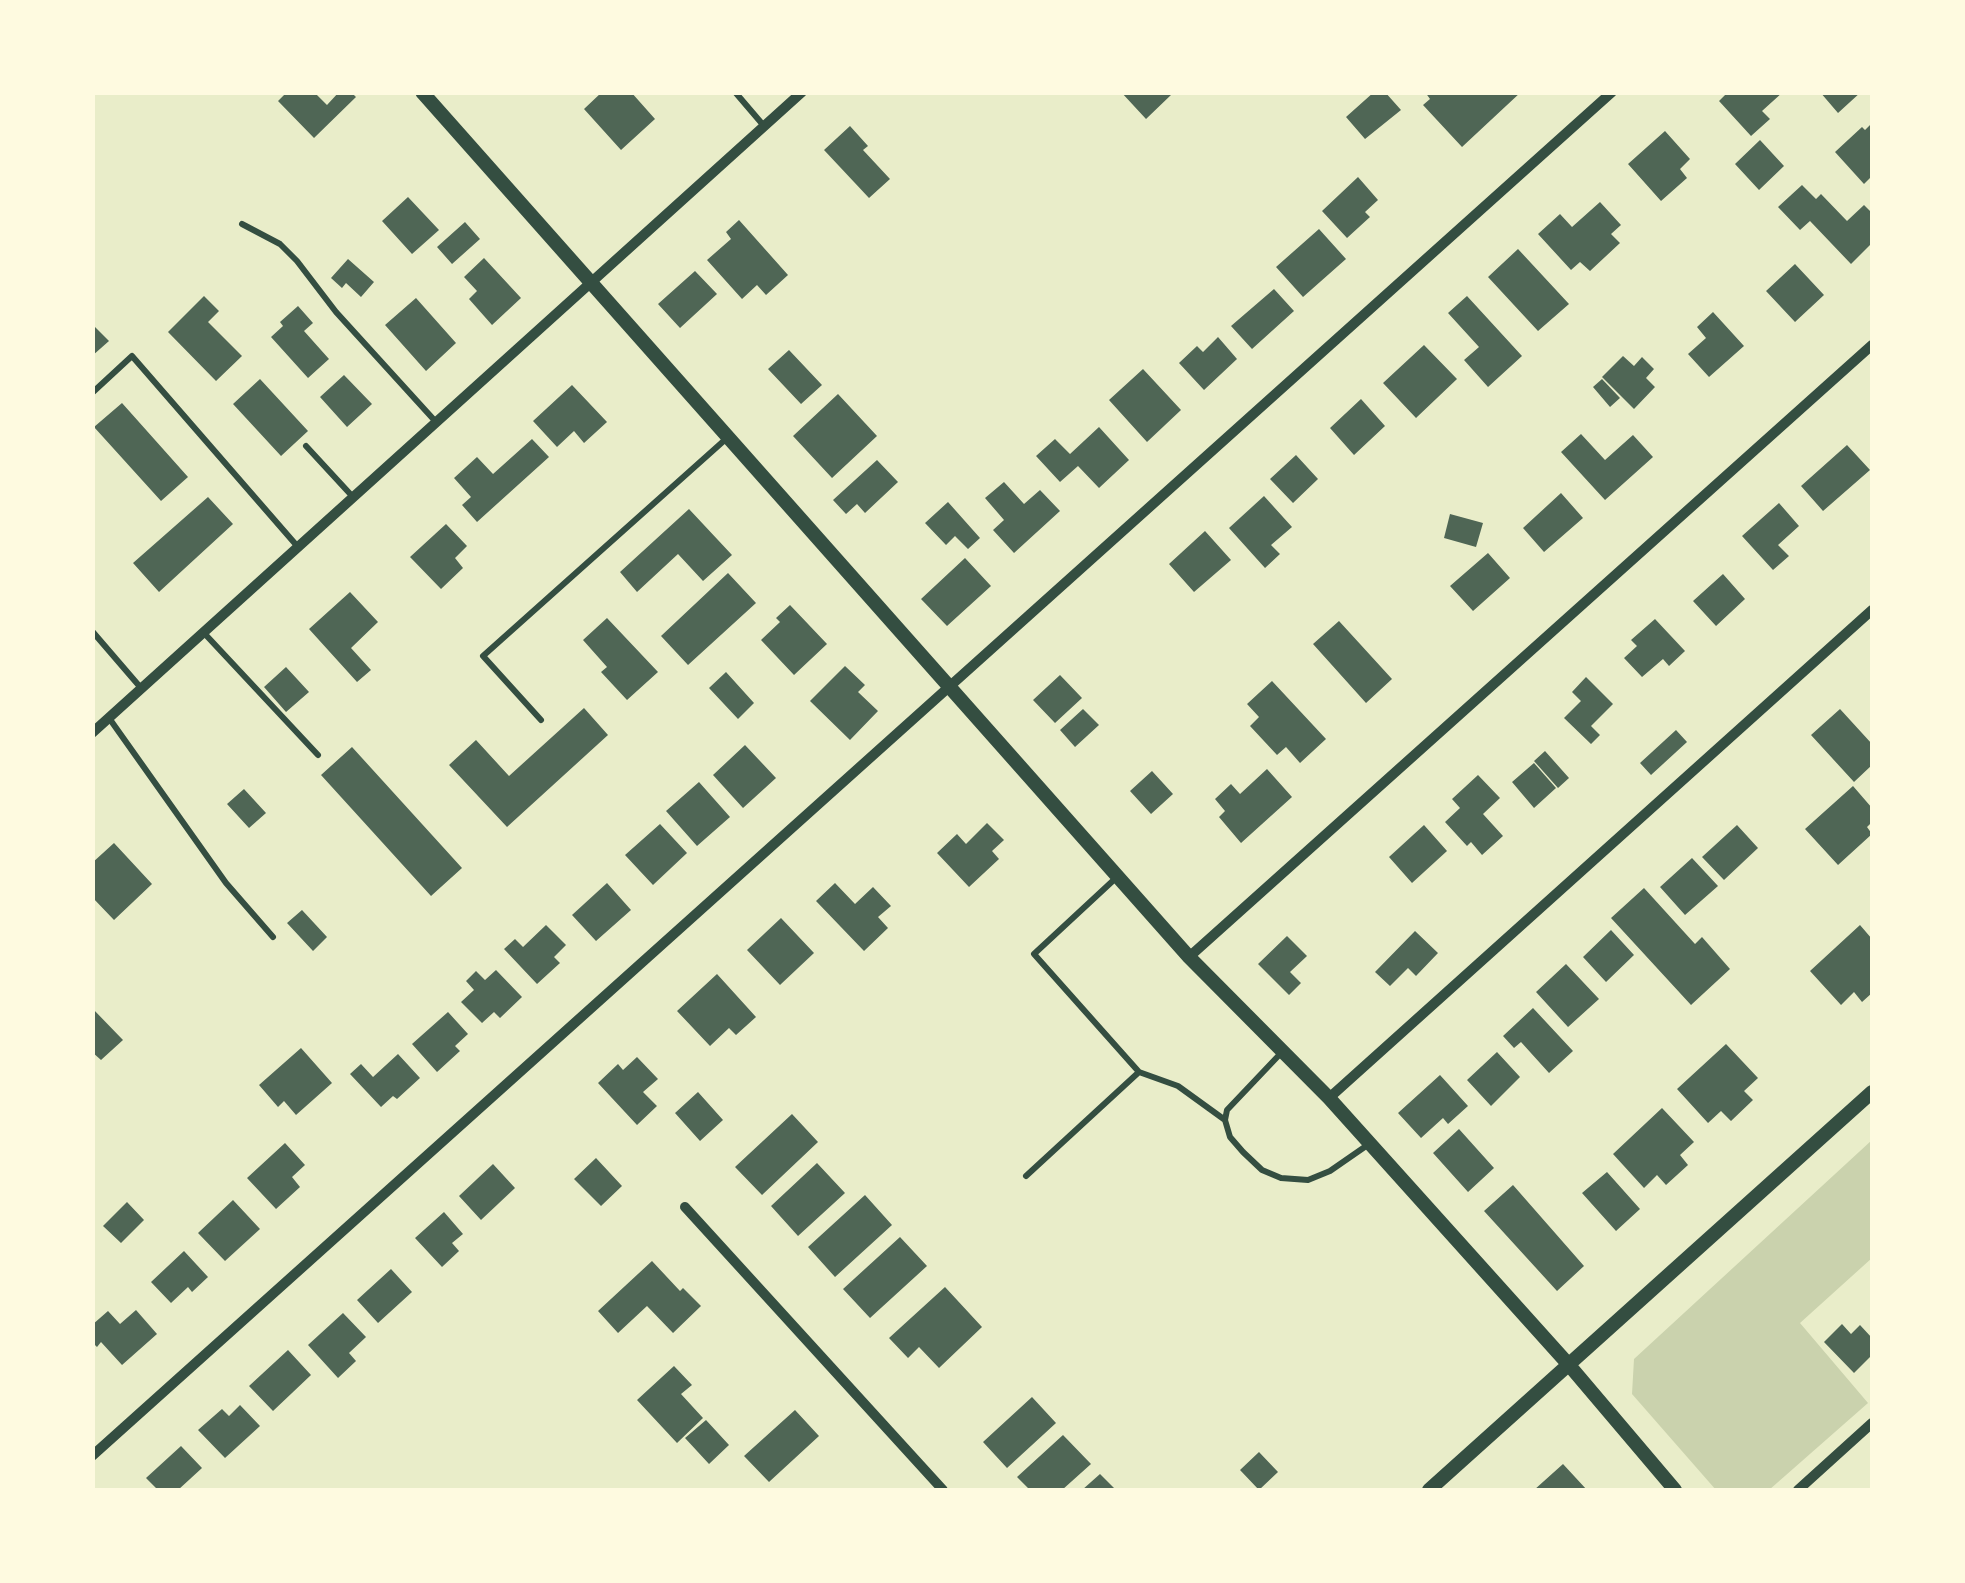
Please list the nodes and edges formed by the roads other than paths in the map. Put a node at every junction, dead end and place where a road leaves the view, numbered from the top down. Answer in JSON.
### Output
{"nodes":[{"id":1,"x":422,"y":92,"type":"edge"},
{"id":2,"x":735,"y":92,"type":"edge"},
{"id":3,"x":802,"y":92,"type":"edge"},
{"id":4,"x":1612,"y":92,"type":"edge"},
{"id":5,"x":764,"y":126,"type":"junction"},
{"id":6,"x":242,"y":224,"type":"dead end"},
{"id":7,"x":590,"y":282,"type":"junction"},
{"id":8,"x":1872,"y":345,"type":"edge"},
{"id":9,"x":92,"y":393,"type":"edge"},
{"id":10,"x":436,"y":422,"type":"junction"},
{"id":11,"x":728,"y":437,"type":"junction"},
{"id":12,"x":306,"y":446,"type":"dead end"},
{"id":13,"x":353,"y":497,"type":"junction"},
{"id":14,"x":298,"y":547,"type":"junction"},
{"id":15,"x":1872,"y":610,"type":"edge"},
{"id":16,"x":92,"y":630,"type":"edge"},
{"id":17,"x":203,"y":632,"type":"junction"},
{"id":18,"x":949,"y":686,"type":"junction"},
{"id":19,"x":142,"y":689,"type":"junction"},
{"id":20,"x":110,"y":718,"type":"junction"},
{"id":21,"x":541,"y":720,"type":"dead end"},
{"id":22,"x":92,"y":733,"type":"edge"},
{"id":23,"x":318,"y":756,"type":"dead end"},
{"id":24,"x":1118,"y":876,"type":"junction"},
{"id":25,"x":273,"y":936,"type":"dead end"},
{"id":26,"x":1189,"y":956,"type":"junction"},
{"id":27,"x":1282,"y":1051,"type":"junction"},
{"id":28,"x":1139,"y":1072,"type":"junction"},
{"id":29,"x":1872,"y":1092,"type":"edge"},
{"id":30,"x":1330,"y":1098,"type":"junction"},
{"id":31,"x":1225,"y":1120,"type":"junction"},
{"id":32,"x":1370,"y":1144,"type":"junction"},
{"id":33,"x":1026,"y":1176,"type":"dead end"},
{"id":34,"x":685,"y":1207,"type":"dead end"},
{"id":35,"x":1569,"y":1365,"type":"junction"},
{"id":36,"x":1872,"y":1423,"type":"edge"},
{"id":37,"x":92,"y":1456,"type":"edge"},
{"id":38,"x":944,"y":1490,"type":"edge"},
{"id":39,"x":1429,"y":1490,"type":"edge"},
{"id":40,"x":1674,"y":1490,"type":"edge"},
{"id":41,"x":1798,"y":1490,"type":"edge"}],
"edges":[{"from":1,"to":7,"type":"street"},
{"from":2,"to":5,"type":"lane"},
{"from":3,"to":5,"type":"street"},
{"from":4,"to":18,"type":"street"},
{"from":5,"to":7,"type":"street"},
{"from":6,"to":10,"type":"lane"},
{"from":7,"to":10,"type":"street"},
{"from":7,"to":11,"type":"street"},
{"from":8,"to":26,"type":"street"},
{"from":9,"to":14,"type":"lane"},
{"from":10,"to":13,"type":"street"},
{"from":11,"to":18,"type":"street"},
{"from":11,"to":21,"type":"lane"},
{"from":12,"to":13,"type":"lane"},
{"from":13,"to":14,"type":"street"},
{"from":14,"to":17,"type":"street"},
{"from":15,"to":30,"type":"street"},
{"from":16,"to":19,"type":"lane"},
{"from":17,"to":19,"type":"street"},
{"from":17,"to":23,"type":"lane"},
{"from":18,"to":24,"type":"street"},
{"from":18,"to":37,"type":"street"},
{"from":19,"to":20,"type":"street"},
{"from":20,"to":22,"type":"street"},
{"from":20,"to":25,"type":"lane"},
{"from":24,"to":26,"type":"street"},
{"from":24,"to":28,"type":"lane"},
{"from":26,"to":27,"type":"street"},
{"from":27,"to":30,"type":"street"},
{"from":27,"to":31,"type":"lane"},
{"from":28,"to":31,"type":"lane"},
{"from":28,"to":33,"type":"lane"},
{"from":29,"to":35,"type":"street"},
{"from":30,"to":32,"type":"street"},
{"from":31,"to":32,"type":"lane"},
{"from":32,"to":35,"type":"street"},
{"from":34,"to":38,"type":"street"},
{"from":35,"to":39,"type":"street"},
{"from":35,"to":40,"type":"street"},
{"from":36,"to":41,"type":"street"}]}
